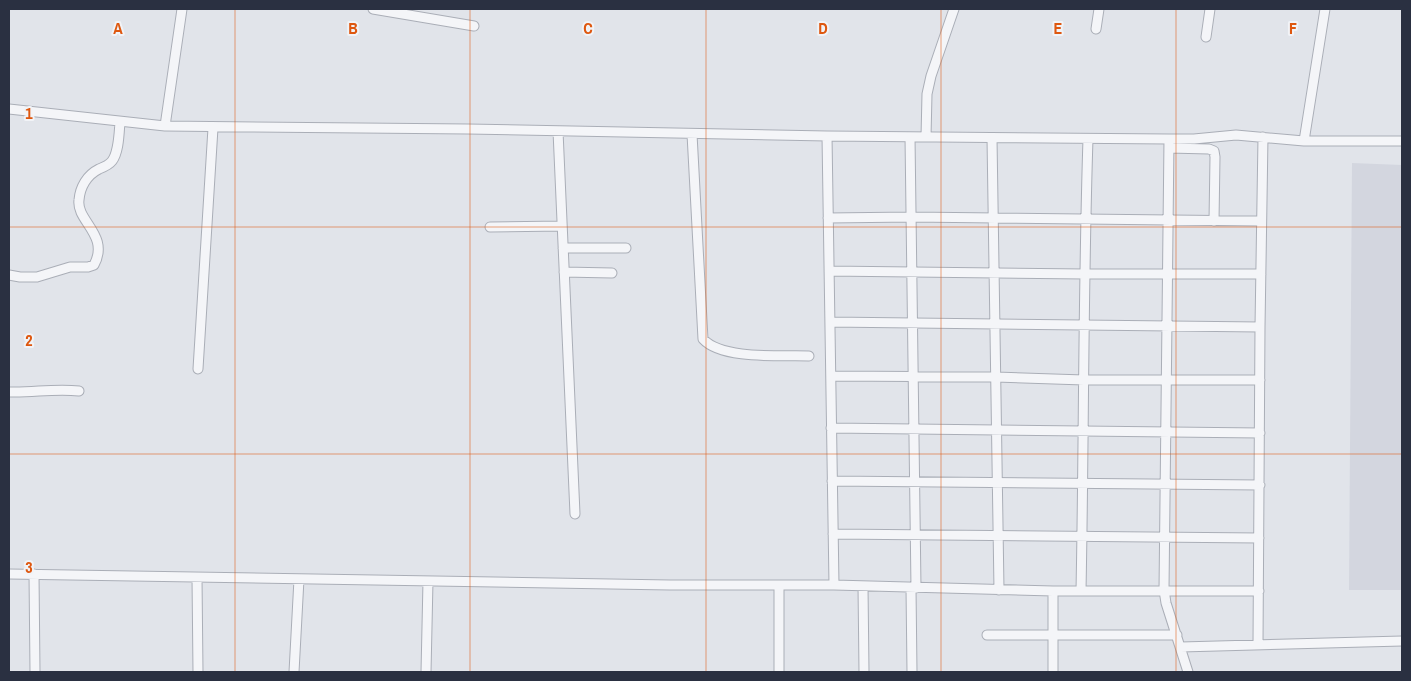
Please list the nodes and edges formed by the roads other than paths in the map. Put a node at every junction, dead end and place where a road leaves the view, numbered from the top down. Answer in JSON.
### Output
{"nodes":[{"id":1,"x":182,"y":9,"type":"edge"},
{"id":2,"x":373,"y":9,"type":"edge"},
{"id":3,"x":954,"y":9,"type":"edge"},
{"id":4,"x":1099,"y":9,"type":"edge"},
{"id":5,"x":1210,"y":9,"type":"edge"},
{"id":6,"x":1326,"y":9,"type":"edge"},
{"id":7,"x":474,"y":26,"type":"dead end"},
{"id":8,"x":1096,"y":29,"type":"dead end"},
{"id":9,"x":1206,"y":37,"type":"dead end"},
{"id":10,"x":9,"y":109,"type":"edge"},
{"id":11,"x":120,"y":122,"type":"junction"},
{"id":12,"x":164,"y":126,"type":"junction"},
{"id":13,"x":213,"y":128,"type":"junction"},
{"id":14,"x":558,"y":131,"type":"junction"},
{"id":15,"x":692,"y":134,"type":"junction"},
{"id":16,"x":827,"y":136,"type":"junction"},
{"id":17,"x":910,"y":137,"type":"junction"},
{"id":18,"x":926,"y":137,"type":"junction"},
{"id":19,"x":1263,"y":137,"type":"junction"},
{"id":20,"x":992,"y":138,"type":"junction"},
{"id":21,"x":1088,"y":138,"type":"junction"},
{"id":22,"x":1304,"y":141,"type":"junction"},
{"id":23,"x":1402,"y":141,"type":"edge"},
{"id":24,"x":1169,"y":144,"type":"junction"},
{"id":25,"x":912,"y":217,"type":"junction"},
{"id":26,"x":828,"y":218,"type":"junction"},
{"id":27,"x":993,"y":218,"type":"junction"},
{"id":28,"x":1086,"y":220,"type":"junction"},
{"id":29,"x":1168,"y":220,"type":"junction"},
{"id":30,"x":1214,"y":220,"type":"junction"},
{"id":31,"x":1261,"y":221,"type":"junction"},
{"id":32,"x":562,"y":226,"type":"junction"},
{"id":33,"x":490,"y":227,"type":"dead end"},
{"id":34,"x":563,"y":248,"type":"junction"},
{"id":35,"x":626,"y":248,"type":"dead end"},
{"id":36,"x":564,"y":272,"type":"junction"},
{"id":37,"x":829,"y":272,"type":"junction"},
{"id":38,"x":912,"y":272,"type":"junction"},
{"id":39,"x":994,"y":272,"type":"junction"},
{"id":40,"x":612,"y":273,"type":"dead end"},
{"id":41,"x":1168,"y":273,"type":"junction"},
{"id":42,"x":1085,"y":274,"type":"junction"},
{"id":43,"x":1261,"y":274,"type":"junction"},
{"id":44,"x":9,"y":275,"type":"edge"},
{"id":45,"x":830,"y":322,"type":"junction"},
{"id":46,"x":913,"y":323,"type":"junction"},
{"id":47,"x":995,"y":323,"type":"junction"},
{"id":48,"x":1083,"y":325,"type":"junction"},
{"id":49,"x":1167,"y":326,"type":"junction"},
{"id":50,"x":1260,"y":326,"type":"junction"},
{"id":51,"x":809,"y":356,"type":"dead end"},
{"id":52,"x":198,"y":369,"type":"dead end"},
{"id":53,"x":831,"y":376,"type":"junction"},
{"id":54,"x":914,"y":377,"type":"junction"},
{"id":55,"x":996,"y":377,"type":"junction"},
{"id":56,"x":1166,"y":379,"type":"junction"},
{"id":57,"x":1084,"y":380,"type":"junction"},
{"id":58,"x":1260,"y":380,"type":"junction"},
{"id":59,"x":79,"y":391,"type":"dead end"},
{"id":60,"x":9,"y":392,"type":"edge"},
{"id":61,"x":832,"y":428,"type":"junction"},
{"id":62,"x":914,"y":429,"type":"junction"},
{"id":63,"x":997,"y":430,"type":"junction"},
{"id":64,"x":1084,"y":432,"type":"junction"},
{"id":65,"x":1166,"y":432,"type":"junction"},
{"id":66,"x":1260,"y":433,"type":"junction"},
{"id":67,"x":832,"y":481,"type":"junction"},
{"id":68,"x":915,"y":482,"type":"junction"},
{"id":69,"x":998,"y":482,"type":"junction"},
{"id":70,"x":1083,"y":483,"type":"junction"},
{"id":71,"x":1165,"y":484,"type":"junction"},
{"id":72,"x":1260,"y":485,"type":"junction"},
{"id":73,"x":575,"y":514,"type":"dead end"},
{"id":74,"x":833,"y":534,"type":"junction"},
{"id":75,"x":916,"y":535,"type":"junction"},
{"id":76,"x":999,"y":536,"type":"junction"},
{"id":77,"x":1082,"y":537,"type":"junction"},
{"id":78,"x":1165,"y":537,"type":"junction"},
{"id":79,"x":1259,"y":538,"type":"junction"},
{"id":80,"x":9,"y":574,"type":"edge"},
{"id":81,"x":34,"y":574,"type":"junction"},
{"id":82,"x":197,"y":578,"type":"junction"},
{"id":83,"x":300,"y":579,"type":"junction"},
{"id":84,"x":428,"y":581,"type":"junction"},
{"id":85,"x":834,"y":585,"type":"junction"},
{"id":86,"x":779,"y":586,"type":"junction"},
{"id":87,"x":863,"y":586,"type":"junction"},
{"id":88,"x":914,"y":588,"type":"junction"},
{"id":89,"x":999,"y":590,"type":"junction"},
{"id":90,"x":1164,"y":590,"type":"junction"},
{"id":91,"x":1053,"y":591,"type":"junction"},
{"id":92,"x":1081,"y":591,"type":"junction"},
{"id":93,"x":1259,"y":591,"type":"junction"},
{"id":94,"x":987,"y":635,"type":"dead end"},
{"id":95,"x":1053,"y":635,"type":"junction"},
{"id":96,"x":1177,"y":635,"type":"junction"},
{"id":97,"x":1402,"y":641,"type":"edge"},
{"id":98,"x":1258,"y":644,"type":"junction"},
{"id":99,"x":1180,"y":647,"type":"junction"},
{"id":100,"x":35,"y":672,"type":"edge"},
{"id":101,"x":198,"y":672,"type":"edge"},
{"id":102,"x":294,"y":672,"type":"edge"},
{"id":103,"x":426,"y":672,"type":"edge"},
{"id":104,"x":778,"y":672,"type":"edge"},
{"id":105,"x":864,"y":672,"type":"edge"},
{"id":106,"x":912,"y":672,"type":"edge"},
{"id":107,"x":1053,"y":672,"type":"edge"},
{"id":108,"x":1188,"y":672,"type":"edge"}],
"edges":[{"from":1,"to":12,"type":"street"},
{"from":2,"to":7,"type":"street"},
{"from":3,"to":18,"type":"street"},
{"from":4,"to":8,"type":"street"},
{"from":5,"to":9,"type":"street"},
{"from":6,"to":22,"type":"street"},
{"from":10,"to":11,"type":"street"},
{"from":11,"to":12,"type":"street"},
{"from":11,"to":44,"type":"street"},
{"from":12,"to":13,"type":"street"},
{"from":13,"to":14,"type":"street"},
{"from":13,"to":52,"type":"street"},
{"from":14,"to":15,"type":"street"},
{"from":14,"to":32,"type":"street"},
{"from":15,"to":16,"type":"street"},
{"from":15,"to":51,"type":"street"},
{"from":16,"to":17,"type":"street"},
{"from":16,"to":26,"type":"street"},
{"from":17,"to":18,"type":"street"},
{"from":17,"to":25,"type":"street"},
{"from":18,"to":20,"type":"street"},
{"from":19,"to":22,"type":"street"},
{"from":19,"to":24,"type":"street"},
{"from":19,"to":31,"type":"street"},
{"from":20,"to":21,"type":"street"},
{"from":20,"to":27,"type":"street"},
{"from":21,"to":24,"type":"street"},
{"from":21,"to":28,"type":"street"},
{"from":22,"to":23,"type":"street"},
{"from":24,"to":29,"type":"street"},
{"from":24,"to":30,"type":"street"},
{"from":25,"to":26,"type":"street"},
{"from":25,"to":27,"type":"street"},
{"from":25,"to":38,"type":"street"},
{"from":26,"to":37,"type":"street"},
{"from":27,"to":28,"type":"street"},
{"from":27,"to":39,"type":"street"},
{"from":28,"to":29,"type":"street"},
{"from":28,"to":42,"type":"street"},
{"from":29,"to":30,"type":"street"},
{"from":29,"to":41,"type":"street"},
{"from":30,"to":31,"type":"street"},
{"from":31,"to":43,"type":"street"},
{"from":32,"to":33,"type":"street"},
{"from":32,"to":34,"type":"street"},
{"from":34,"to":35,"type":"street"},
{"from":34,"to":36,"type":"street"},
{"from":36,"to":40,"type":"street"},
{"from":36,"to":73,"type":"street"},
{"from":37,"to":38,"type":"street"},
{"from":37,"to":45,"type":"street"},
{"from":38,"to":39,"type":"street"},
{"from":38,"to":46,"type":"street"},
{"from":39,"to":42,"type":"street"},
{"from":39,"to":47,"type":"street"},
{"from":41,"to":42,"type":"street"},
{"from":41,"to":43,"type":"street"},
{"from":41,"to":49,"type":"street"},
{"from":42,"to":48,"type":"street"},
{"from":43,"to":50,"type":"street"},
{"from":45,"to":46,"type":"street"},
{"from":45,"to":53,"type":"street"},
{"from":46,"to":47,"type":"street"},
{"from":46,"to":54,"type":"street"},
{"from":47,"to":48,"type":"street"},
{"from":47,"to":55,"type":"street"},
{"from":48,"to":49,"type":"street"},
{"from":48,"to":57,"type":"street"},
{"from":49,"to":50,"type":"street"},
{"from":49,"to":56,"type":"street"},
{"from":50,"to":58,"type":"street"},
{"from":53,"to":54,"type":"street"},
{"from":53,"to":61,"type":"street"},
{"from":54,"to":55,"type":"street"},
{"from":54,"to":62,"type":"street"},
{"from":55,"to":57,"type":"street"},
{"from":55,"to":63,"type":"street"},
{"from":56,"to":57,"type":"street"},
{"from":56,"to":58,"type":"street"},
{"from":56,"to":65,"type":"street"},
{"from":57,"to":64,"type":"street"},
{"from":58,"to":66,"type":"street"},
{"from":59,"to":60,"type":"street"},
{"from":61,"to":62,"type":"street"},
{"from":61,"to":67,"type":"street"},
{"from":62,"to":63,"type":"street"},
{"from":62,"to":68,"type":"street"},
{"from":63,"to":64,"type":"street"},
{"from":63,"to":69,"type":"street"},
{"from":64,"to":65,"type":"street"},
{"from":64,"to":70,"type":"street"},
{"from":65,"to":66,"type":"street"},
{"from":65,"to":71,"type":"street"},
{"from":66,"to":72,"type":"street"},
{"from":67,"to":68,"type":"street"},
{"from":67,"to":74,"type":"street"},
{"from":68,"to":69,"type":"street"},
{"from":68,"to":75,"type":"street"},
{"from":69,"to":70,"type":"street"},
{"from":69,"to":76,"type":"street"},
{"from":70,"to":71,"type":"street"},
{"from":70,"to":77,"type":"street"},
{"from":71,"to":72,"type":"street"},
{"from":71,"to":78,"type":"street"},
{"from":72,"to":79,"type":"street"},
{"from":74,"to":75,"type":"street"},
{"from":74,"to":85,"type":"street"},
{"from":75,"to":76,"type":"street"},
{"from":75,"to":88,"type":"street"},
{"from":76,"to":77,"type":"street"},
{"from":76,"to":89,"type":"street"},
{"from":77,"to":78,"type":"street"},
{"from":77,"to":92,"type":"street"},
{"from":78,"to":79,"type":"street"},
{"from":78,"to":90,"type":"street"},
{"from":79,"to":93,"type":"street"},
{"from":80,"to":81,"type":"street"},
{"from":81,"to":82,"type":"street"},
{"from":81,"to":100,"type":"street"},
{"from":82,"to":83,"type":"street"},
{"from":82,"to":101,"type":"street"},
{"from":83,"to":84,"type":"street"},
{"from":83,"to":102,"type":"street"},
{"from":84,"to":86,"type":"street"},
{"from":84,"to":103,"type":"street"},
{"from":85,"to":86,"type":"street"},
{"from":85,"to":87,"type":"street"},
{"from":86,"to":104,"type":"street"},
{"from":87,"to":88,"type":"street"},
{"from":87,"to":105,"type":"street"},
{"from":88,"to":89,"type":"street"},
{"from":88,"to":106,"type":"street"},
{"from":89,"to":91,"type":"street"},
{"from":90,"to":92,"type":"street"},
{"from":90,"to":93,"type":"street"},
{"from":90,"to":96,"type":"street"},
{"from":91,"to":92,"type":"street"},
{"from":91,"to":95,"type":"street"},
{"from":93,"to":98,"type":"street"},
{"from":94,"to":95,"type":"street"},
{"from":95,"to":96,"type":"street"},
{"from":95,"to":107,"type":"street"},
{"from":96,"to":99,"type":"street"},
{"from":97,"to":98,"type":"street"},
{"from":98,"to":99,"type":"street"},
{"from":99,"to":108,"type":"street"}]}
